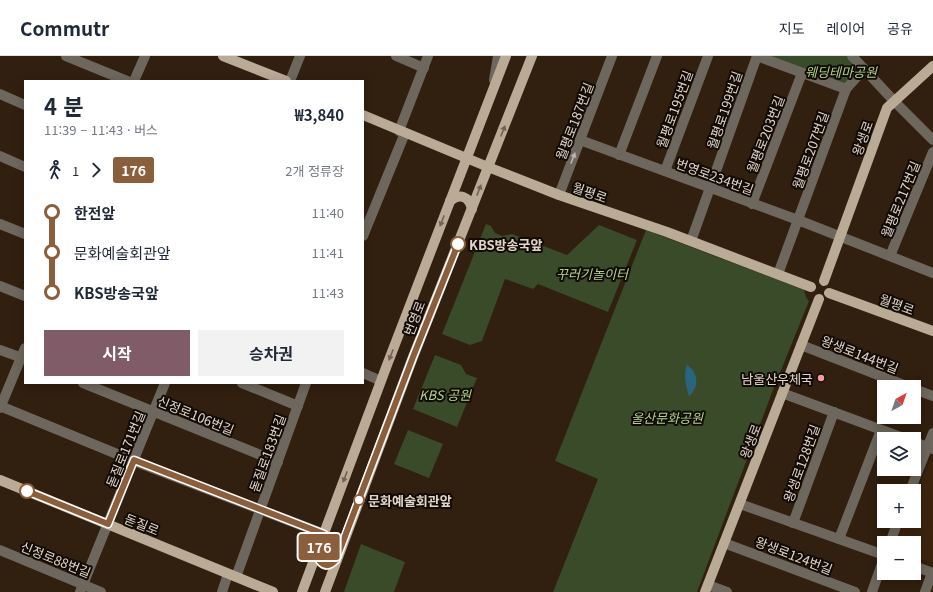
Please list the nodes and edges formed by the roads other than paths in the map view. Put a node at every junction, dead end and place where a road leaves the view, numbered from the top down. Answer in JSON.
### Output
{"nodes":[{"id":1,"x":66,"y":56,"type":"edge"},
{"id":2,"x":145,"y":56,"type":"edge"},
{"id":3,"x":223,"y":56,"type":"edge"},
{"id":4,"x":300,"y":56,"type":"edge"},
{"id":5,"x":396,"y":56,"type":"edge"},
{"id":6,"x":428,"y":56,"type":"edge"},
{"id":7,"x":498,"y":56,"type":"edge"},
{"id":8,"x":506,"y":56,"type":"edge"},
{"id":9,"x":532,"y":56,"type":"edge"},
{"id":10,"x":536,"y":56,"type":"edge"},
{"id":11,"x":612,"y":56,"type":"edge"},
{"id":12,"x":657,"y":56,"type":"edge"},
{"id":13,"x":708,"y":56,"type":"edge"},
{"id":14,"x":757,"y":56,"type":"edge"},
{"id":15,"x":852,"y":56,"type":"edge"},
{"id":16,"x":424,"y":68,"type":"junction"},
{"id":17,"x":864,"y":69,"type":"junction"},
{"id":18,"x":932,"y":69,"type":"edge"},
{"id":19,"x":527,"y":70,"type":"junction"},
{"id":20,"x":802,"y":73,"type":"junction"},
{"id":21,"x":125,"y":80,"type":"edge"},
{"id":22,"x":134,"y":80,"type":"edge"},
{"id":23,"x":283,"y":80,"type":"edge"},
{"id":24,"x":290,"y":80,"type":"edge"},
{"id":25,"x":846,"y":89,"type":"junction"},
{"id":26,"x":493,"y":91,"type":"junction"},
{"id":27,"x":0,"y":94,"type":"edge"},
{"id":28,"x":895,"y":102,"type":"junction"},
{"id":29,"x":24,"y":105,"type":"edge"},
{"id":30,"x":364,"y":115,"type":"edge"},
{"id":31,"x":402,"y":132,"type":"junction"},
{"id":32,"x":580,"y":140,"type":"junction"},
{"id":33,"x":933,"y":140,"type":"edge"},
{"id":34,"x":933,"y":152,"type":"edge"},
{"id":35,"x":619,"y":155,"type":"junction"},
{"id":36,"x":0,"y":156,"type":"edge"},
{"id":37,"x":466,"y":158,"type":"junction"},
{"id":38,"x":24,"y":167,"type":"edge"},
{"id":39,"x":488,"y":167,"type":"junction"},
{"id":40,"x":665,"y":172,"type":"junction"},
{"id":41,"x":710,"y":188,"type":"junction"},
{"id":42,"x":559,"y":194,"type":"junction"},
{"id":43,"x":450,"y":201,"type":"junction"},
{"id":44,"x":752,"y":204,"type":"junction"},
{"id":45,"x":472,"y":209,"type":"junction"},
{"id":46,"x":798,"y":220,"type":"junction"},
{"id":47,"x":0,"y":224,"type":"edge"},
{"id":48,"x":364,"y":233,"type":"edge"},
{"id":49,"x":24,"y":234,"type":"edge"},
{"id":50,"x":841,"y":236,"type":"junction"},
{"id":51,"x":691,"y":241,"type":"junction"},
{"id":52,"x":890,"y":256,"type":"junction"},
{"id":53,"x":933,"y":273,"type":"edge"},
{"id":54,"x":778,"y":274,"type":"junction"},
{"id":55,"x":824,"y":281,"type":"junction"},
{"id":56,"x":0,"y":286,"type":"edge"},
{"id":57,"x":811,"y":287,"type":"junction"},
{"id":58,"x":829,"y":293,"type":"junction"},
{"id":59,"x":24,"y":296,"type":"edge"},
{"id":60,"x":819,"y":299,"type":"junction"},
{"id":61,"x":933,"y":331,"type":"edge"},
{"id":62,"x":801,"y":345,"type":"junction"},
{"id":63,"x":0,"y":350,"type":"edge"},
{"id":64,"x":23,"y":359,"type":"edge"},
{"id":65,"x":364,"y":373,"type":"edge"},
{"id":66,"x":891,"y":380,"type":"edge"},
{"id":67,"x":381,"y":381,"type":"junction"},
{"id":68,"x":85,"y":384,"type":"edge"},
{"id":69,"x":165,"y":384,"type":"edge"},
{"id":70,"x":244,"y":384,"type":"edge"},
{"id":71,"x":306,"y":384,"type":"edge"},
{"id":72,"x":921,"y":392,"type":"edge"},
{"id":73,"x":782,"y":393,"type":"junction"},
{"id":74,"x":933,"y":396,"type":"edge"},
{"id":75,"x":298,"y":406,"type":"junction"},
{"id":76,"x":0,"y":407,"type":"edge"},
{"id":77,"x":154,"y":412,"type":"junction"},
{"id":78,"x":834,"y":412,"type":"junction"},
{"id":79,"x":880,"y":430,"type":"junction"},
{"id":80,"x":886,"y":432,"type":"edge"},
{"id":81,"x":933,"y":433,"type":"edge"},
{"id":82,"x":930,"y":448,"type":"edge"},
{"id":83,"x":134,"y":460,"type":"junction"},
{"id":84,"x":278,"y":462,"type":"junction"},
{"id":85,"x":0,"y":480,"type":"edge"},
{"id":86,"x":913,"y":484,"type":"edge"},
{"id":87,"x":740,"y":504,"type":"junction"},
{"id":88,"x":260,"y":510,"type":"junction"},
{"id":89,"x":793,"y":523,"type":"junction"},
{"id":90,"x":108,"y":524,"type":"junction"},
{"id":91,"x":324,"y":534,"type":"junction"},
{"id":92,"x":839,"y":539,"type":"junction"},
{"id":93,"x":724,"y":543,"type":"junction"},
{"id":94,"x":0,"y":550,"type":"edge"},
{"id":95,"x":317,"y":552,"type":"junction"},
{"id":96,"x":877,"y":554,"type":"edge"},
{"id":97,"x":336,"y":560,"type":"junction"},
{"id":98,"x":921,"y":569,"type":"edge"},
{"id":99,"x":932,"y":573,"type":"edge"},
{"id":100,"x":232,"y":575,"type":"junction"},
{"id":101,"x":877,"y":577,"type":"edge"},
{"id":102,"x":82,"y":588,"type":"edge"},
{"id":103,"x":707,"y":588,"type":"edge"},
{"id":104,"x":101,"y":592,"type":"edge"},
{"id":105,"x":222,"y":592,"type":"edge"},
{"id":106,"x":273,"y":592,"type":"edge"},
{"id":107,"x":302,"y":592,"type":"edge"},
{"id":108,"x":325,"y":592,"type":"edge"},
{"id":109,"x":727,"y":592,"type":"edge"},
{"id":110,"x":855,"y":592,"type":"edge"},
{"id":111,"x":872,"y":592,"type":"edge"},
{"id":112,"x":925,"y":592,"type":"edge"}],
"edges":[{"from":1,"to":21,"type":"street"},
{"from":2,"to":22,"type":"street"},
{"from":3,"to":23,"type":"main road"},
{"from":4,"to":24,"type":"street"},
{"from":5,"to":16,"type":"street"},
{"from":6,"to":16,"type":"street"},
{"from":7,"to":26,"type":"street"},
{"from":8,"to":26,"type":"main road","name":"번영로"},
{"from":9,"to":19,"type":"main road","name":"번영로"},
{"from":10,"to":19,"type":"street"},
{"from":11,"to":32,"type":"street","name":"월평로187번길"},
{"from":12,"to":35,"type":"street"},
{"from":13,"to":40,"type":"street","name":"월평로195번길"},
{"from":14,"to":20,"type":"street"},
{"from":14,"to":41,"type":"street","name":"월평로199번길"},
{"from":15,"to":17,"type":"street"},
{"from":16,"to":31,"type":"street"},
{"from":17,"to":25,"type":"street"},
{"from":17,"to":28,"type":"street"},
{"from":18,"to":28,"type":"main road","name":"왕생로"},
{"from":39,"to":19,"type":"main road","name":"번영로","one_way":true},
{"from":20,"to":25,"type":"street"},
{"from":20,"to":44,"type":"street","name":"월평로203번길"},
{"from":25,"to":46,"type":"street","name":"월평로207번길"},
{"from":26,"to":37,"type":"main road","name":"번영로"},
{"from":27,"to":29,"type":"street"},
{"from":28,"to":33,"type":"street"},
{"from":28,"to":50,"type":"main road","name":"왕생로"},
{"from":30,"to":31,"type":"main road","name":"월평로"},
{"from":31,"to":37,"type":"main road","name":"월평로"},
{"from":31,"to":48,"type":"street"},
{"from":32,"to":35,"type":"street","name":"번영로234번길"},
{"from":42,"to":32,"type":"street","name":"월평로187번길","one_way":true},
{"from":34,"to":52,"type":"street","name":"월평로217번길"},
{"from":35,"to":40,"type":"street","name":"번영로234번길"},
{"from":36,"to":38,"type":"street"},
{"from":37,"to":39,"type":"main road","name":"월평로"},
{"from":37,"to":43,"type":"main road","name":"번영로"},
{"from":39,"to":42,"type":"main road","name":"월평로"},
{"from":45,"to":39,"type":"main road","name":"번영로","one_way":true},
{"from":40,"to":41,"type":"street","name":"번영로234번길"},
{"from":41,"to":44,"type":"street","name":"번영로234번길"},
{"from":41,"to":51,"type":"street","name":"월평로199번길"},
{"from":42,"to":51,"type":"main road","name":"월평로"},
{"from":43,"to":45,"type":"main road"},
{"from":43,"to":67,"type":"main road","name":"번영로","one_way":true},
{"from":44,"to":46,"type":"street","name":"번영로234번길"},
{"from":45,"to":97,"type":"main road","name":"번영로"},
{"from":46,"to":50,"type":"street","name":"번영로234번길"},
{"from":46,"to":54,"type":"street","name":"월평로207번길"},
{"from":47,"to":49,"type":"street"},
{"from":50,"to":52,"type":"street","name":"번영로234번길"},
{"from":50,"to":55,"type":"main road","name":"왕생로"},
{"from":51,"to":54,"type":"main road","name":"월평로"},
{"from":52,"to":53,"type":"street","name":"번영로234번길"},
{"from":54,"to":57,"type":"main road","name":"월평로"},
{"from":55,"to":57,"type":"main road"},
{"from":55,"to":58,"type":"main road"},
{"from":56,"to":59,"type":"street"},
{"from":57,"to":60,"type":"main road"},
{"from":58,"to":60,"type":"main road"},
{"from":58,"to":61,"type":"main road","name":"월평로"},
{"from":60,"to":62,"type":"main road","name":"왕생로"},
{"from":62,"to":66,"type":"street","name":"왕생로144번길"},
{"from":62,"to":73,"type":"main road","name":"왕생로"},
{"from":63,"to":64,"type":"street"},
{"from":64,"to":76,"type":"street"},
{"from":65,"to":67,"type":"street"},
{"from":67,"to":91,"type":"main road","name":"번영로","one_way":true},
{"from":68,"to":77,"type":"street","name":"신정로106번길"},
{"from":69,"to":77,"type":"street","name":"돋질로171번길"},
{"from":70,"to":75,"type":"street"},
{"from":71,"to":75,"type":"street","name":"돋질로183번길"},
{"from":72,"to":74,"type":"street"},
{"from":73,"to":78,"type":"street"},
{"from":73,"to":87,"type":"main road","name":"왕생로"},
{"from":75,"to":84,"type":"street","name":"돋질로183번길"},
{"from":76,"to":83,"type":"street"},
{"from":77,"to":83,"type":"street","name":"돋질로171번길"},
{"from":77,"to":84,"type":"street","name":"신정로106번길"},
{"from":78,"to":79,"type":"street"},
{"from":78,"to":89,"type":"street","name":"왕생로128번길"},
{"from":79,"to":80,"type":"street"},
{"from":79,"to":92,"type":"street"},
{"from":81,"to":82,"type":"street"},
{"from":82,"to":86,"type":"street"},
{"from":83,"to":88,"type":"street"},
{"from":83,"to":90,"type":"street","name":"돋질로171번길"},
{"from":84,"to":88,"type":"street","name":"돋질로183번길"},
{"from":85,"to":90,"type":"main road","name":"돋질로"},
{"from":87,"to":89,"type":"street","name":"왕생로128번길"},
{"from":87,"to":93,"type":"main road","name":"왕생로"},
{"from":88,"to":91,"type":"street"},
{"from":88,"to":100,"type":"street","name":"돋질로183번길"},
{"from":89,"to":92,"type":"street","name":"왕생로128번길"},
{"from":90,"to":100,"type":"main road","name":"돋질로"},
{"from":90,"to":102,"type":"street","name":"돋질로171번길"},
{"from":91,"to":95,"type":"main road","name":"번영로"},
{"from":92,"to":96,"type":"street","name":"왕생로128번길"},
{"from":93,"to":103,"type":"main road","name":"왕생로"},
{"from":93,"to":110,"type":"street","name":"왕생로124번길"},
{"from":94,"to":102,"type":"street","name":"신정로88번길"},
{"from":95,"to":97,"type":"main road"},
{"from":95,"to":107,"type":"main road","name":"번영로"},
{"from":97,"to":108,"type":"main road","name":"번영로"},
{"from":98,"to":99,"type":"street"},
{"from":99,"to":112,"type":"street"},
{"from":100,"to":105,"type":"street","name":"돋질로183번길"},
{"from":100,"to":106,"type":"main road","name":"돋질로"},
{"from":101,"to":111,"type":"street"},
{"from":102,"to":104,"type":"street","name":"신정로88번길"},
{"from":103,"to":109,"type":"street"}]}
